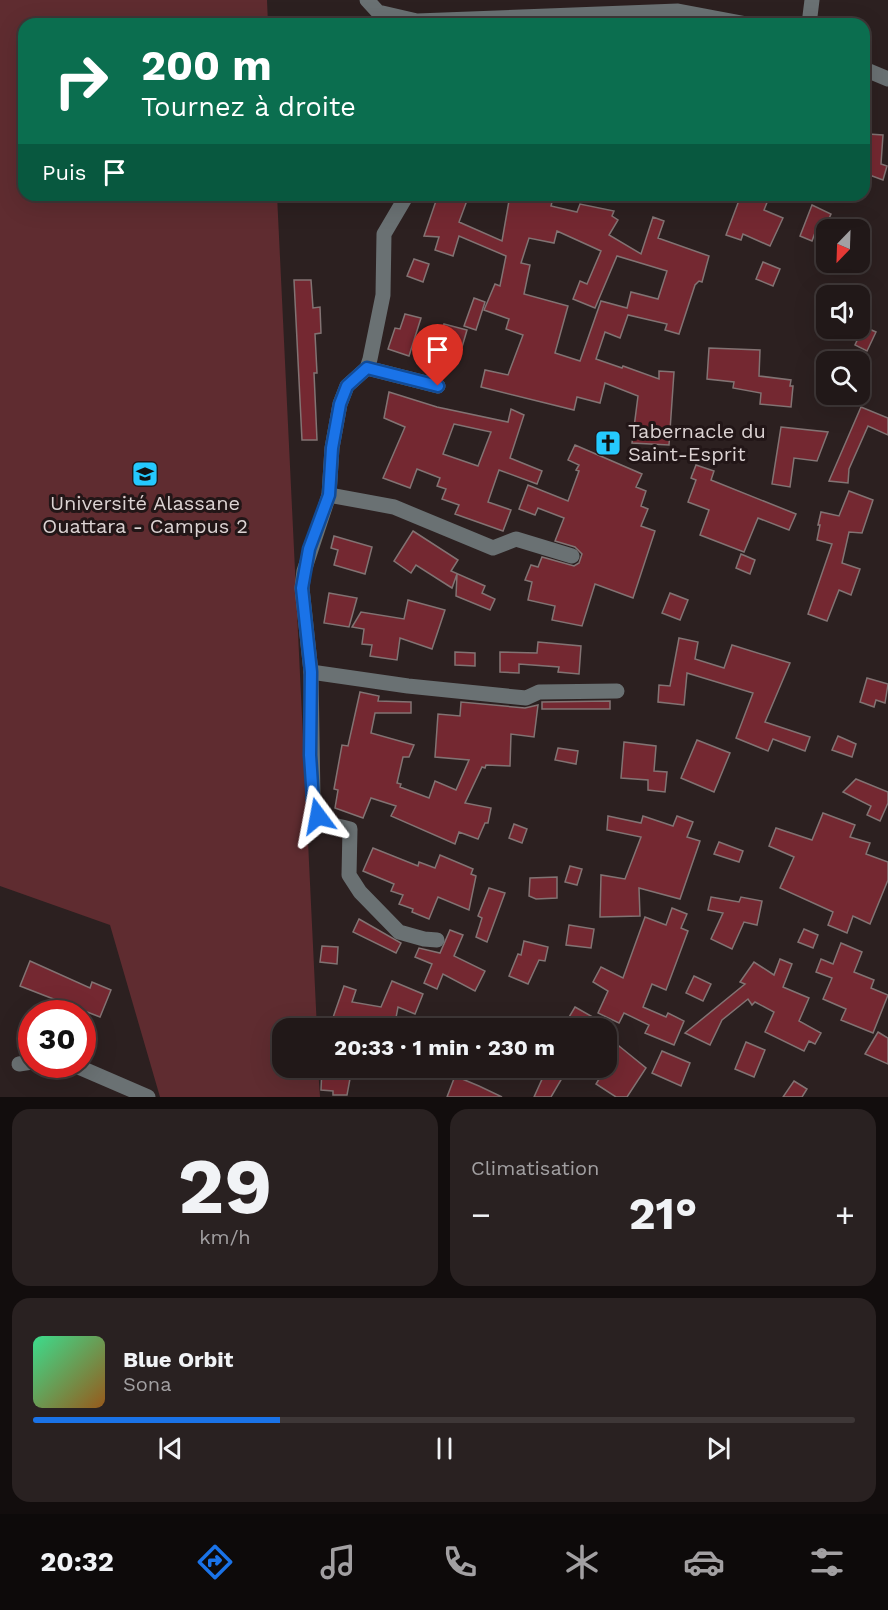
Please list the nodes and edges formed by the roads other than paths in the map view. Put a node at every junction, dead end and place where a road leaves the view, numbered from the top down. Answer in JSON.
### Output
{"nodes":[{"id":1,"x":367,"y":0,"type":"edge"},
{"id":2,"x":812,"y":0,"type":"edge"},
{"id":3,"x":404,"y":18,"type":"edge"},
{"id":4,"x":535,"y":18,"type":"edge"},
{"id":5,"x":715,"y":18,"type":"edge"},
{"id":6,"x":810,"y":18,"type":"edge"},
{"id":7,"x":870,"y":71,"type":"edge"},
{"id":8,"x":888,"y":78,"type":"edge"},
{"id":9,"x":403,"y":201,"type":"edge"},
{"id":10,"x":367,"y":368,"type":"junction"},
{"id":11,"x":438,"y":386,"type":"dead end"},
{"id":12,"x":329,"y":495,"type":"junction"},
{"id":13,"x":572,"y":556,"type":"dead end"},
{"id":14,"x":311,"y":672,"type":"junction"},
{"id":15,"x":617,"y":691,"type":"dead end"},
{"id":16,"x":437,"y":940,"type":"dead end"},
{"id":17,"x":96,"y":1075,"type":"edge"},
{"id":18,"x":148,"y":1097,"type":"edge"}],
"edges":[{"from":1,"to":3,"type":"street"},
{"from":2,"to":6,"type":"street"},
{"from":4,"to":5,"type":"street"},
{"from":7,"to":8,"type":"street"},
{"from":9,"to":10,"type":"street"},
{"from":10,"to":11,"type":"street"},
{"from":10,"to":12,"type":"street"},
{"from":12,"to":13,"type":"street"},
{"from":12,"to":14,"type":"street"},
{"from":14,"to":15,"type":"street"},
{"from":14,"to":16,"type":"street"},
{"from":17,"to":18,"type":"street"}]}
